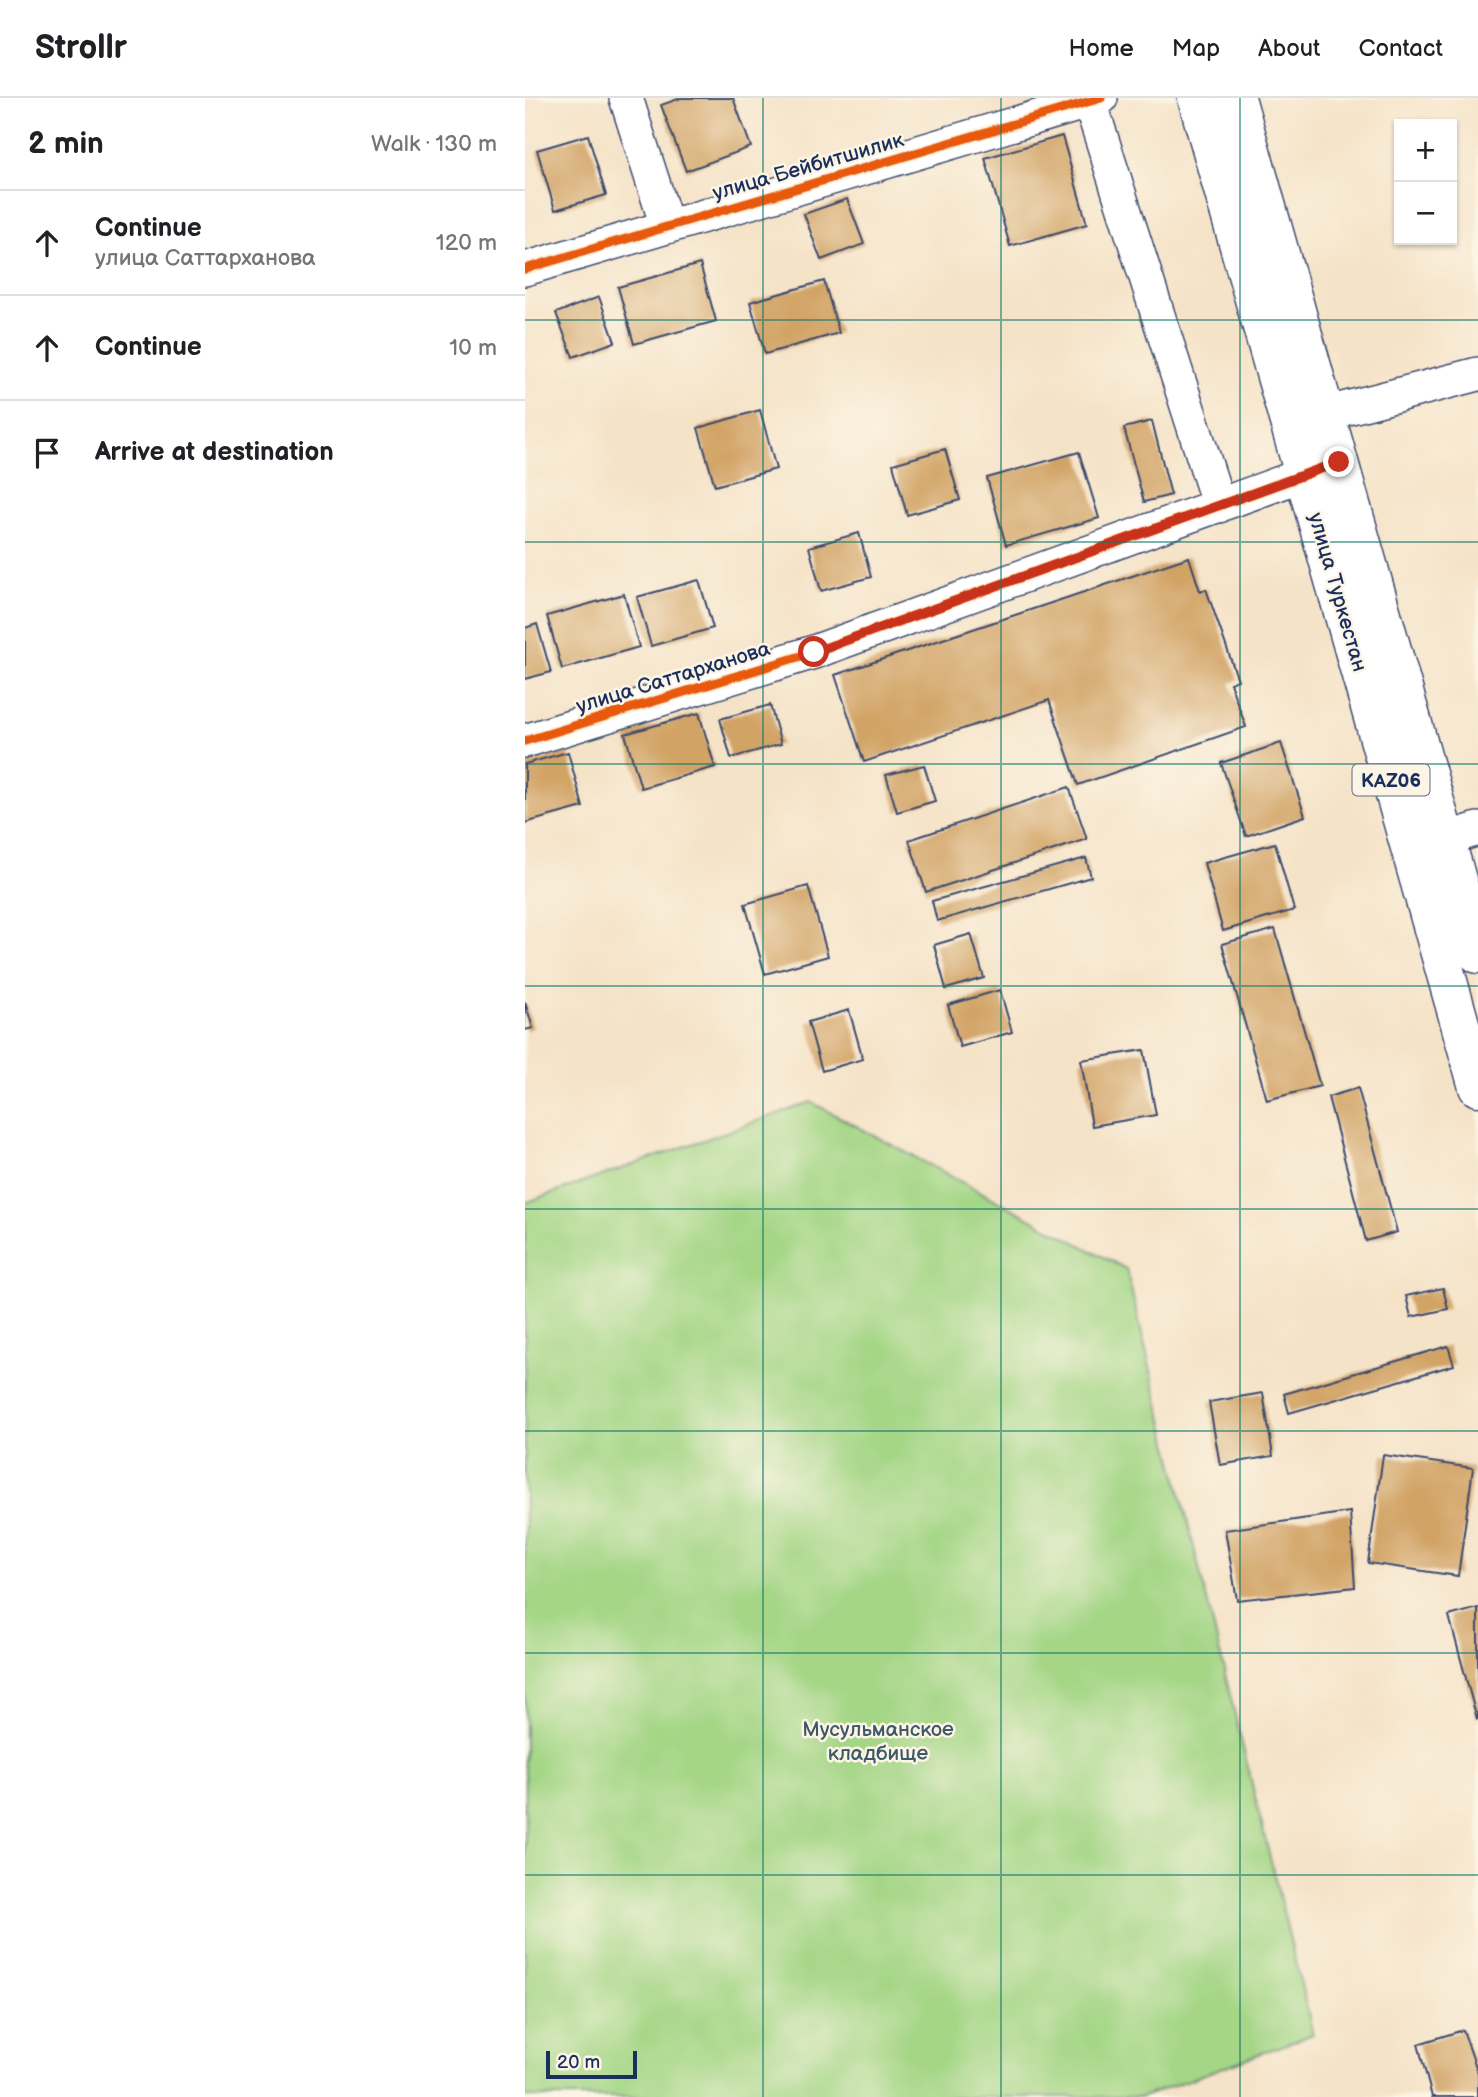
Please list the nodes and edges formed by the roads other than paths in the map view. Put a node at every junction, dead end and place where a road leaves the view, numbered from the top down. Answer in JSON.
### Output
{"nodes":[{"id":1,"x":626,"y":98,"type":"edge"},
{"id":2,"x":1197,"y":98,"type":"edge"},
{"id":3,"x":1236,"y":98,"type":"edge"},
{"id":4,"x":1096,"y":100,"type":"edge"},
{"id":5,"x":667,"y":226,"type":"junction"},
{"id":6,"x":525,"y":269,"type":"edge"},
{"id":7,"x":1478,"y":374,"type":"edge"},
{"id":8,"x":1327,"y":413,"type":"junction"},
{"id":9,"x":1289,"y":424,"type":"junction"},
{"id":10,"x":1322,"y":468,"type":"junction"},
{"id":11,"x":1219,"y":506,"type":"junction"},
{"id":12,"x":525,"y":741,"type":"edge"},
{"id":13,"x":1462,"y":834,"type":"edge"},
{"id":14,"x":1478,"y":954,"type":"edge"},
{"id":15,"x":1478,"y":1087,"type":"edge"}],
"edges":[{"from":1,"to":5,"type":"street"},
{"from":2,"to":9,"type":"highway","name":"улица Туркестан","number":"KАZ06"},
{"from":3,"to":8,"type":"highway","name":"улица Туркестан","number":"KАZ06"},
{"from":4,"to":5,"type":"street","name":"улица Бейбитшилик"},
{"from":4,"to":11,"type":"street"},
{"from":5,"to":6,"type":"street","name":"улица Бейбитшилик"},
{"from":7,"to":8,"type":"street"},
{"from":8,"to":9,"type":"street"},
{"from":8,"to":10,"type":"highway","name":"улица Туркестан","number":"KАZ06"},
{"from":9,"to":10,"type":"highway","name":"улица Туркестан","number":"KАZ06"},
{"from":10,"to":11,"type":"street","name":"улица Саттарханова"},
{"from":10,"to":13,"type":"highway","name":"улица Туркестан","number":"KАZ06"},
{"from":10,"to":15,"type":"highway","name":"улица Туркестан","number":"KАZ06"},
{"from":11,"to":12,"type":"street","name":"улица Саттарханова"},
{"from":13,"to":14,"type":"highway","name":"улица Туркестан","number":"KАZ06"}]}
